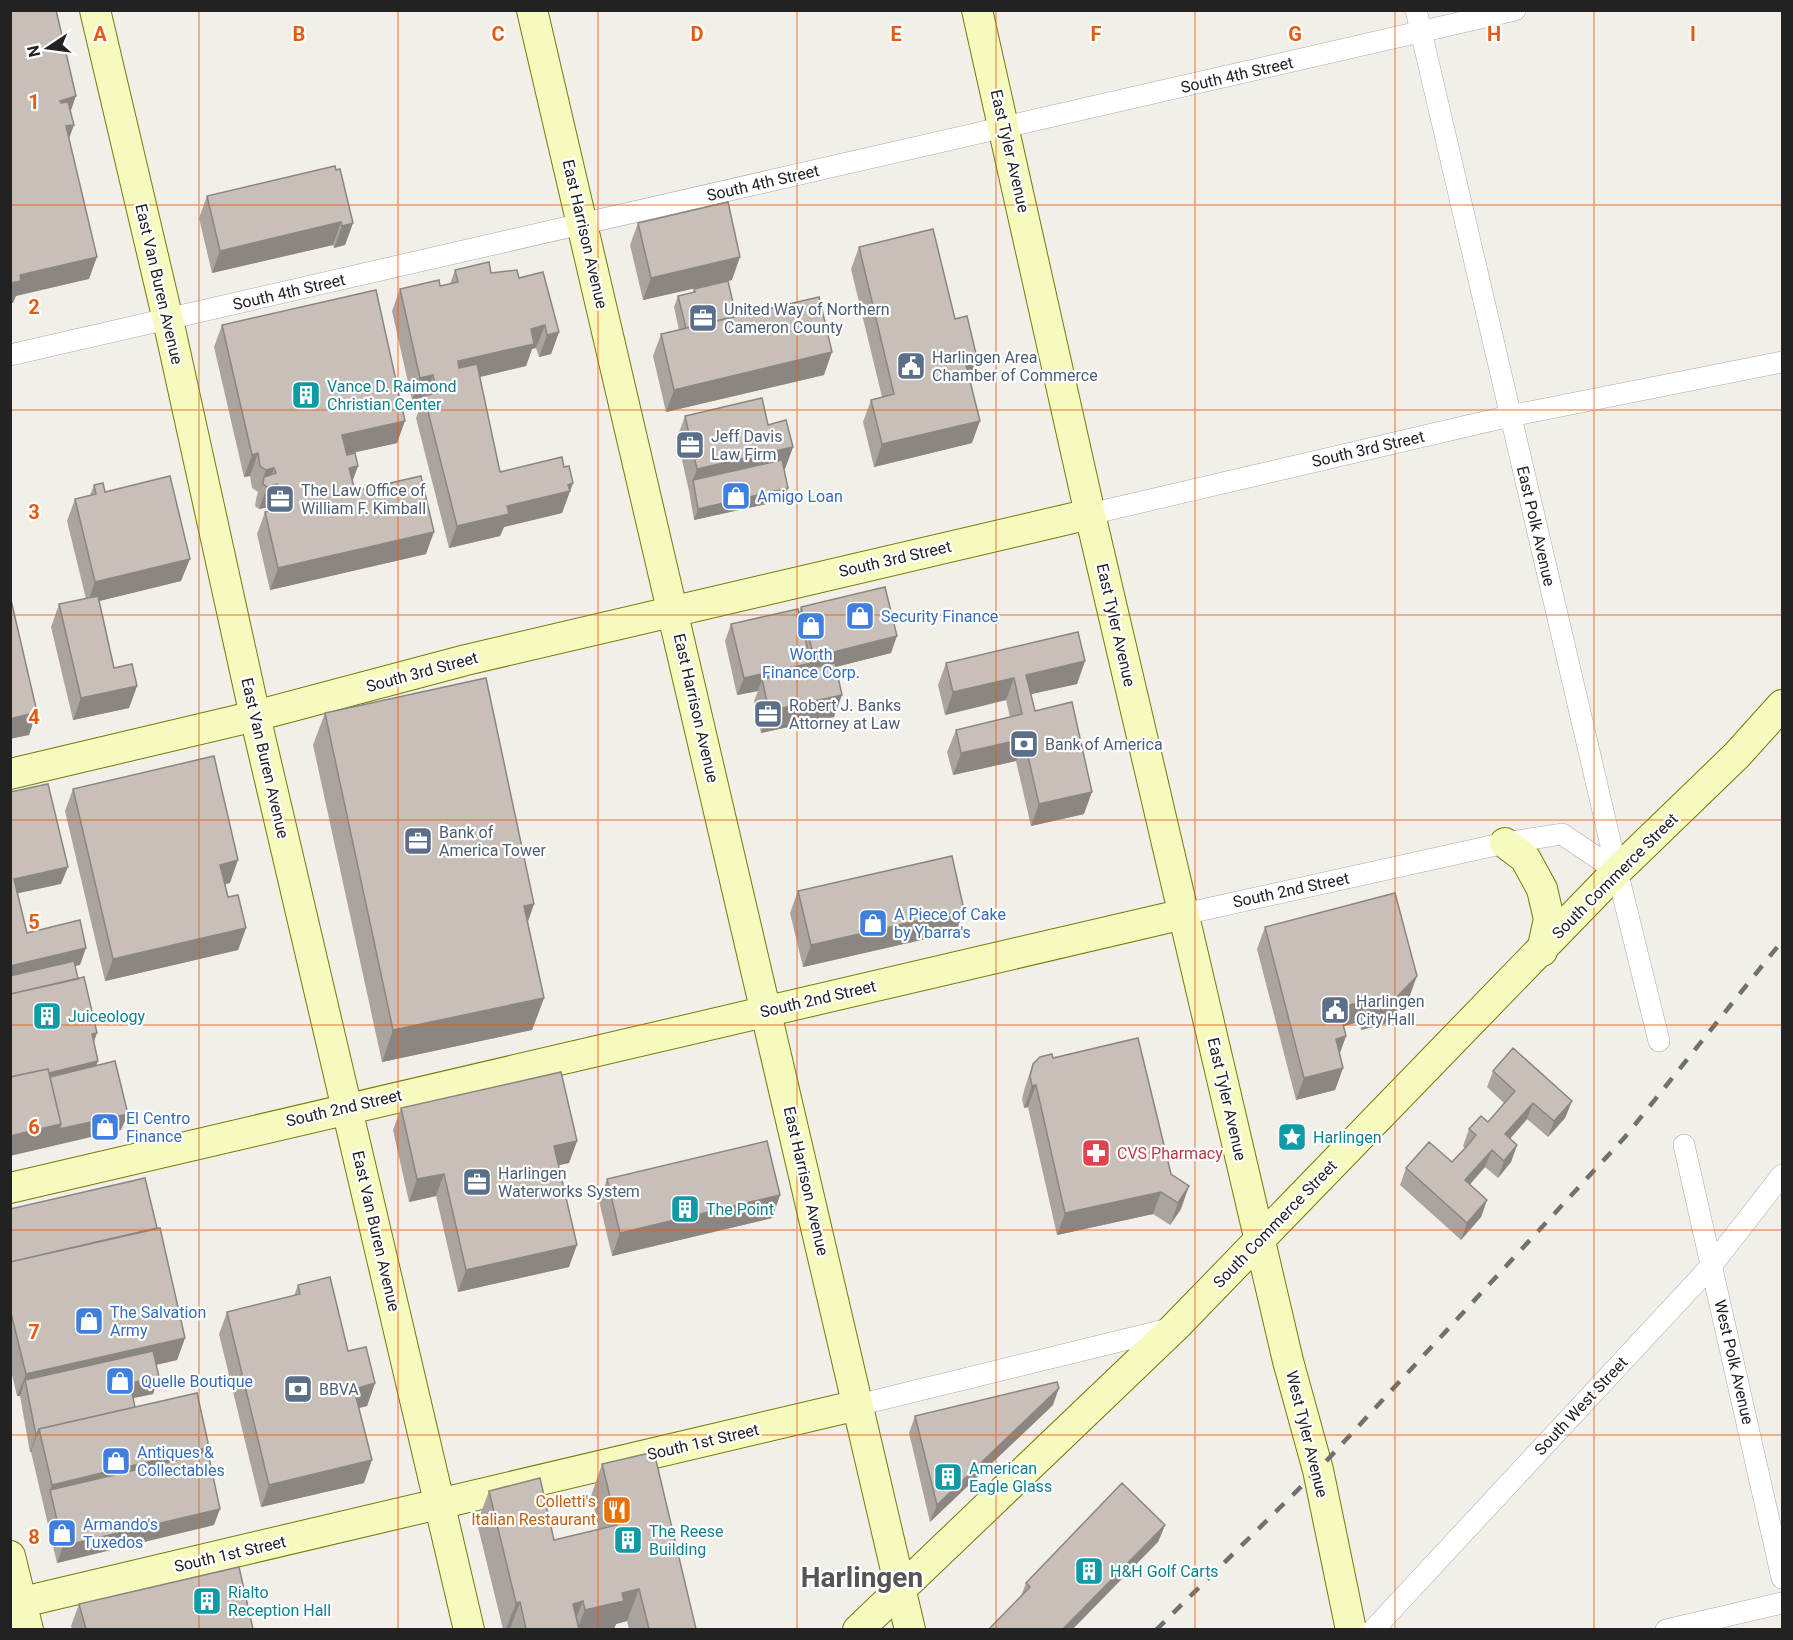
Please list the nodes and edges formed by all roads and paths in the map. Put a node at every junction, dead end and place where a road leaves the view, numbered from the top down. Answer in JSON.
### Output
{"nodes":[{"id":1,"x":94,"y":10,"type":"edge"},
{"id":2,"x":532,"y":10,"type":"edge"},
{"id":3,"x":977,"y":10,"type":"edge"},
{"id":4,"x":1416,"y":10,"type":"edge"},
{"id":5,"x":1515,"y":10,"type":"edge"},
{"id":6,"x":1421,"y":34,"type":"junction"},
{"id":7,"x":1005,"y":127,"type":"junction"},
{"id":8,"x":582,"y":225,"type":"junction"},
{"id":9,"x":168,"y":320,"type":"junction"},
{"id":10,"x":10,"y":355,"type":"edge"},
{"id":11,"x":1782,"y":362,"type":"edge"},
{"id":12,"x":1510,"y":416,"type":"junction"},
{"id":13,"x":1090,"y":514,"type":"junction"},
{"id":14,"x":673,"y":611,"type":"junction"},
{"id":15,"x":1782,"y":705,"type":"edge"},
{"id":16,"x":255,"y":716,"type":"junction"},
{"id":17,"x":10,"y":774,"type":"edge"},
{"id":18,"x":1505,"y":843,"type":"junction"},
{"id":19,"x":1617,"y":871,"type":"junction"},
{"id":20,"x":1184,"y":914,"type":"junction"},
{"id":21,"x":1542,"y":951,"type":"junction"},
{"id":22,"x":767,"y":1011,"type":"junction"},
{"id":23,"x":1659,"y":1041,"type":"dead end"},
{"id":24,"x":348,"y":1107,"type":"junction"},
{"id":25,"x":1684,"y":1145,"type":"dead end"},
{"id":26,"x":1780,"y":1181,"type":"edge"},
{"id":27,"x":10,"y":1188,"type":"edge"},
{"id":28,"x":1260,"y":1239,"type":"junction"},
{"id":29,"x":1712,"y":1265,"type":"junction"},
{"id":30,"x":1174,"y":1328,"type":"junction"},
{"id":31,"x":858,"y":1405,"type":"junction"},
{"id":32,"x":439,"y":1505,"type":"junction"},
{"id":33,"x":10,"y":1556,"type":"edge"},
{"id":34,"x":1782,"y":1578,"type":"edge"},
{"id":35,"x":900,"y":1589,"type":"junction"},
{"id":36,"x":1782,"y":1603,"type":"edge"},
{"id":37,"x":20,"y":1612,"type":"edge"},
{"id":38,"x":470,"y":1629,"type":"edge"},
{"id":39,"x":858,"y":1629,"type":"edge"},
{"id":40,"x":910,"y":1629,"type":"edge"},
{"id":41,"x":1351,"y":1629,"type":"edge"},
{"id":42,"x":1373,"y":1629,"type":"edge"},
{"id":43,"x":1666,"y":1629,"type":"edge"}],
"edges":[{"from":1,"to":9,"type":"street","name":"East Van Buren Avenue"},
{"from":2,"to":8,"type":"street","name":"East Harrison Avenue"},
{"from":3,"to":7,"type":"street","name":"East Tyler Avenue"},
{"from":4,"to":6,"type":"street","name":"East Polk Avenue"},
{"from":5,"to":6,"type":"street","name":"South 4th Street"},
{"from":6,"to":7,"type":"street","name":"South 4th Street"},
{"from":6,"to":12,"type":"street","name":"East Polk Avenue"},
{"from":7,"to":8,"type":"street","name":"South 4th Street"},
{"from":7,"to":13,"type":"street","name":"East Tyler Avenue"},
{"from":8,"to":9,"type":"street","name":"South 4th Street"},
{"from":8,"to":14,"type":"street","name":"East Harrison Avenue"},
{"from":9,"to":10,"type":"street","name":"South 4th Street"},
{"from":9,"to":16,"type":"street","name":"East Van Buren Avenue"},
{"from":11,"to":12,"type":"street","name":"South 3rd Street"},
{"from":12,"to":13,"type":"street","name":"South 3rd Street"},
{"from":12,"to":19,"type":"street","name":"East Polk Avenue"},
{"from":13,"to":14,"type":"street","name":"South 3rd Street"},
{"from":13,"to":20,"type":"street","name":"East Tyler Avenue"},
{"from":14,"to":16,"type":"street","name":"South 3rd Street"},
{"from":14,"to":22,"type":"street","name":"East Harrison Avenue"},
{"from":15,"to":19,"type":"street","name":"South Commerce Street"},
{"from":16,"to":17,"type":"street","name":"South 3rd Street"},
{"from":16,"to":24,"type":"street","name":"East Van Buren Avenue"},
{"from":18,"to":19,"type":"street","name":"South 2nd Street"},
{"from":18,"to":20,"type":"street","name":"South 2nd Street"},
{"from":18,"to":21,"type":"street"},
{"from":19,"to":21,"type":"street","name":"South Commerce Street"},
{"from":19,"to":23,"type":"street","name":"East Polk Avenue"},
{"from":20,"to":22,"type":"street","name":"South 2nd Street"},
{"from":20,"to":28,"type":"street","name":"East Tyler Avenue"},
{"from":21,"to":28,"type":"street","name":"South Commerce Street"},
{"from":22,"to":24,"type":"street","name":"South 2nd Street"},
{"from":22,"to":31,"type":"street","name":"East Harrison Avenue"},
{"from":24,"to":27,"type":"street","name":"South 2nd Street"},
{"from":24,"to":32,"type":"street","name":"East Van Buren Avenue"},
{"from":25,"to":29,"type":"street","name":"West Polk Avenue"},
{"from":26,"to":29,"type":"street","name":"South West Street"},
{"from":28,"to":30,"type":"street","name":"South Commerce Street"},
{"from":28,"to":41,"type":"street","name":"West Tyler Avenue"},
{"from":29,"to":34,"type":"street","name":"West Polk Avenue"},
{"from":29,"to":42,"type":"street","name":"South West Street"},
{"from":30,"to":31,"type":"street","name":"South 1st Street"},
{"from":30,"to":35,"type":"street","name":"South Commerce Street"},
{"from":31,"to":32,"type":"street","name":"South 1st Street"},
{"from":31,"to":35,"type":"street","name":"East Harrison Avenue"},
{"from":32,"to":37,"type":"street","name":"South 1st Street"},
{"from":32,"to":38,"type":"street","name":"East Van Buren Avenue"},
{"from":33,"to":37,"type":"street"},
{"from":35,"to":39,"type":"street","name":"South Commerce Street"},
{"from":35,"to":40,"type":"street","name":"East Harrison Avenue"},
{"from":36,"to":43,"type":"street"}]}
